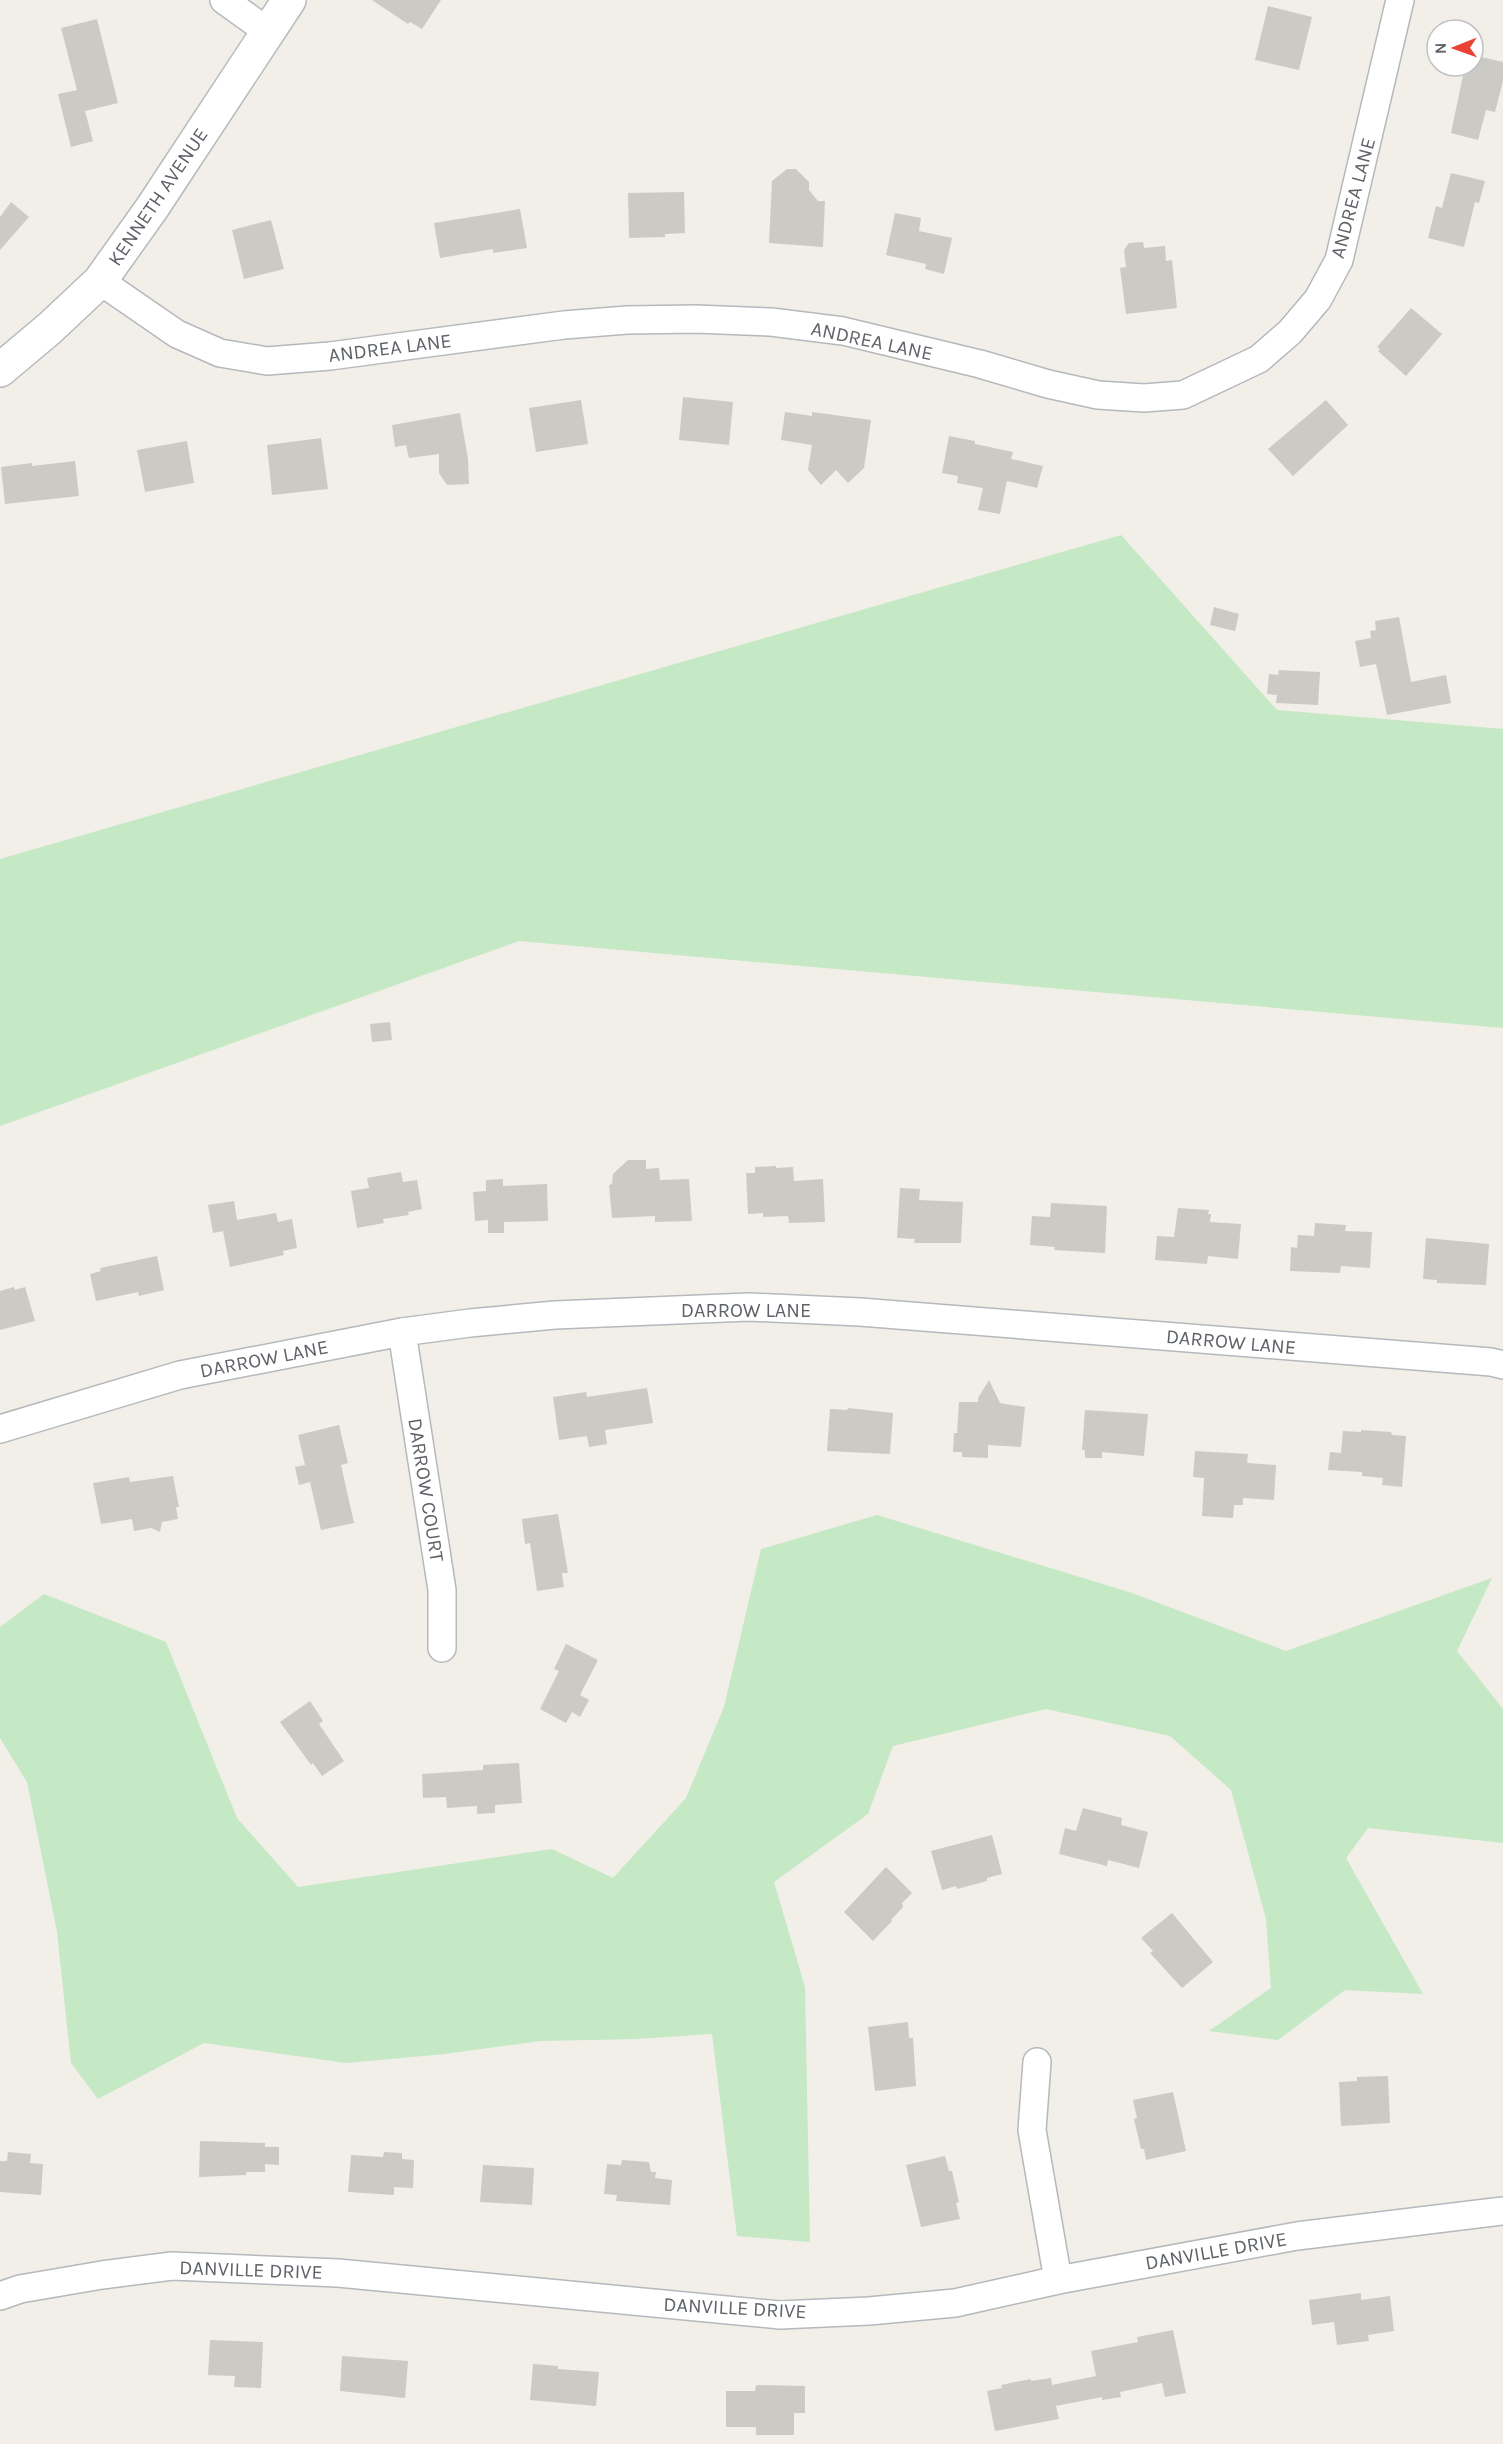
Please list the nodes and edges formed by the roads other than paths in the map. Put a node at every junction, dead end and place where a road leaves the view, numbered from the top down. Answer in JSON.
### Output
{"nodes":[{"id":1,"x":224,"y":0,"type":"edge"},
{"id":2,"x":289,"y":0,"type":"edge"},
{"id":3,"x":1400,"y":0,"type":"edge"},
{"id":4,"x":267,"y":31,"type":"junction"},
{"id":5,"x":100,"y":281,"type":"junction"},
{"id":6,"x":0,"y":370,"type":"edge"},
{"id":7,"x":402,"y":1332,"type":"junction"},
{"id":8,"x":1503,"y":1365,"type":"edge"},
{"id":9,"x":0,"y":1429,"type":"edge"},
{"id":10,"x":442,"y":1648,"type":"dead end"},
{"id":11,"x":1037,"y":2062,"type":"dead end"},
{"id":12,"x":1503,"y":2211,"type":"edge"},
{"id":13,"x":1058,"y":2280,"type":"junction"},
{"id":14,"x":0,"y":2296,"type":"edge"}],
"edges":[{"from":1,"to":4,"type":"street"},
{"from":2,"to":4,"type":"street","name":"KENNETH AVENUE"},
{"from":3,"to":5,"type":"street","name":"ANDREA LANE"},
{"from":4,"to":5,"type":"street","name":"KENNETH AVENUE"},
{"from":5,"to":6,"type":"street","name":"KENNETH AVENUE"},
{"from":7,"to":8,"type":"street","name":"DARROW LANE"},
{"from":7,"to":9,"type":"street","name":"DARROW LANE"},
{"from":7,"to":10,"type":"street","name":"DARROW COURT"},
{"from":11,"to":13,"type":"street"},
{"from":12,"to":13,"type":"street","name":"DANVILLE DRIVE"},
{"from":13,"to":14,"type":"street","name":"DANVILLE DRIVE"}]}
